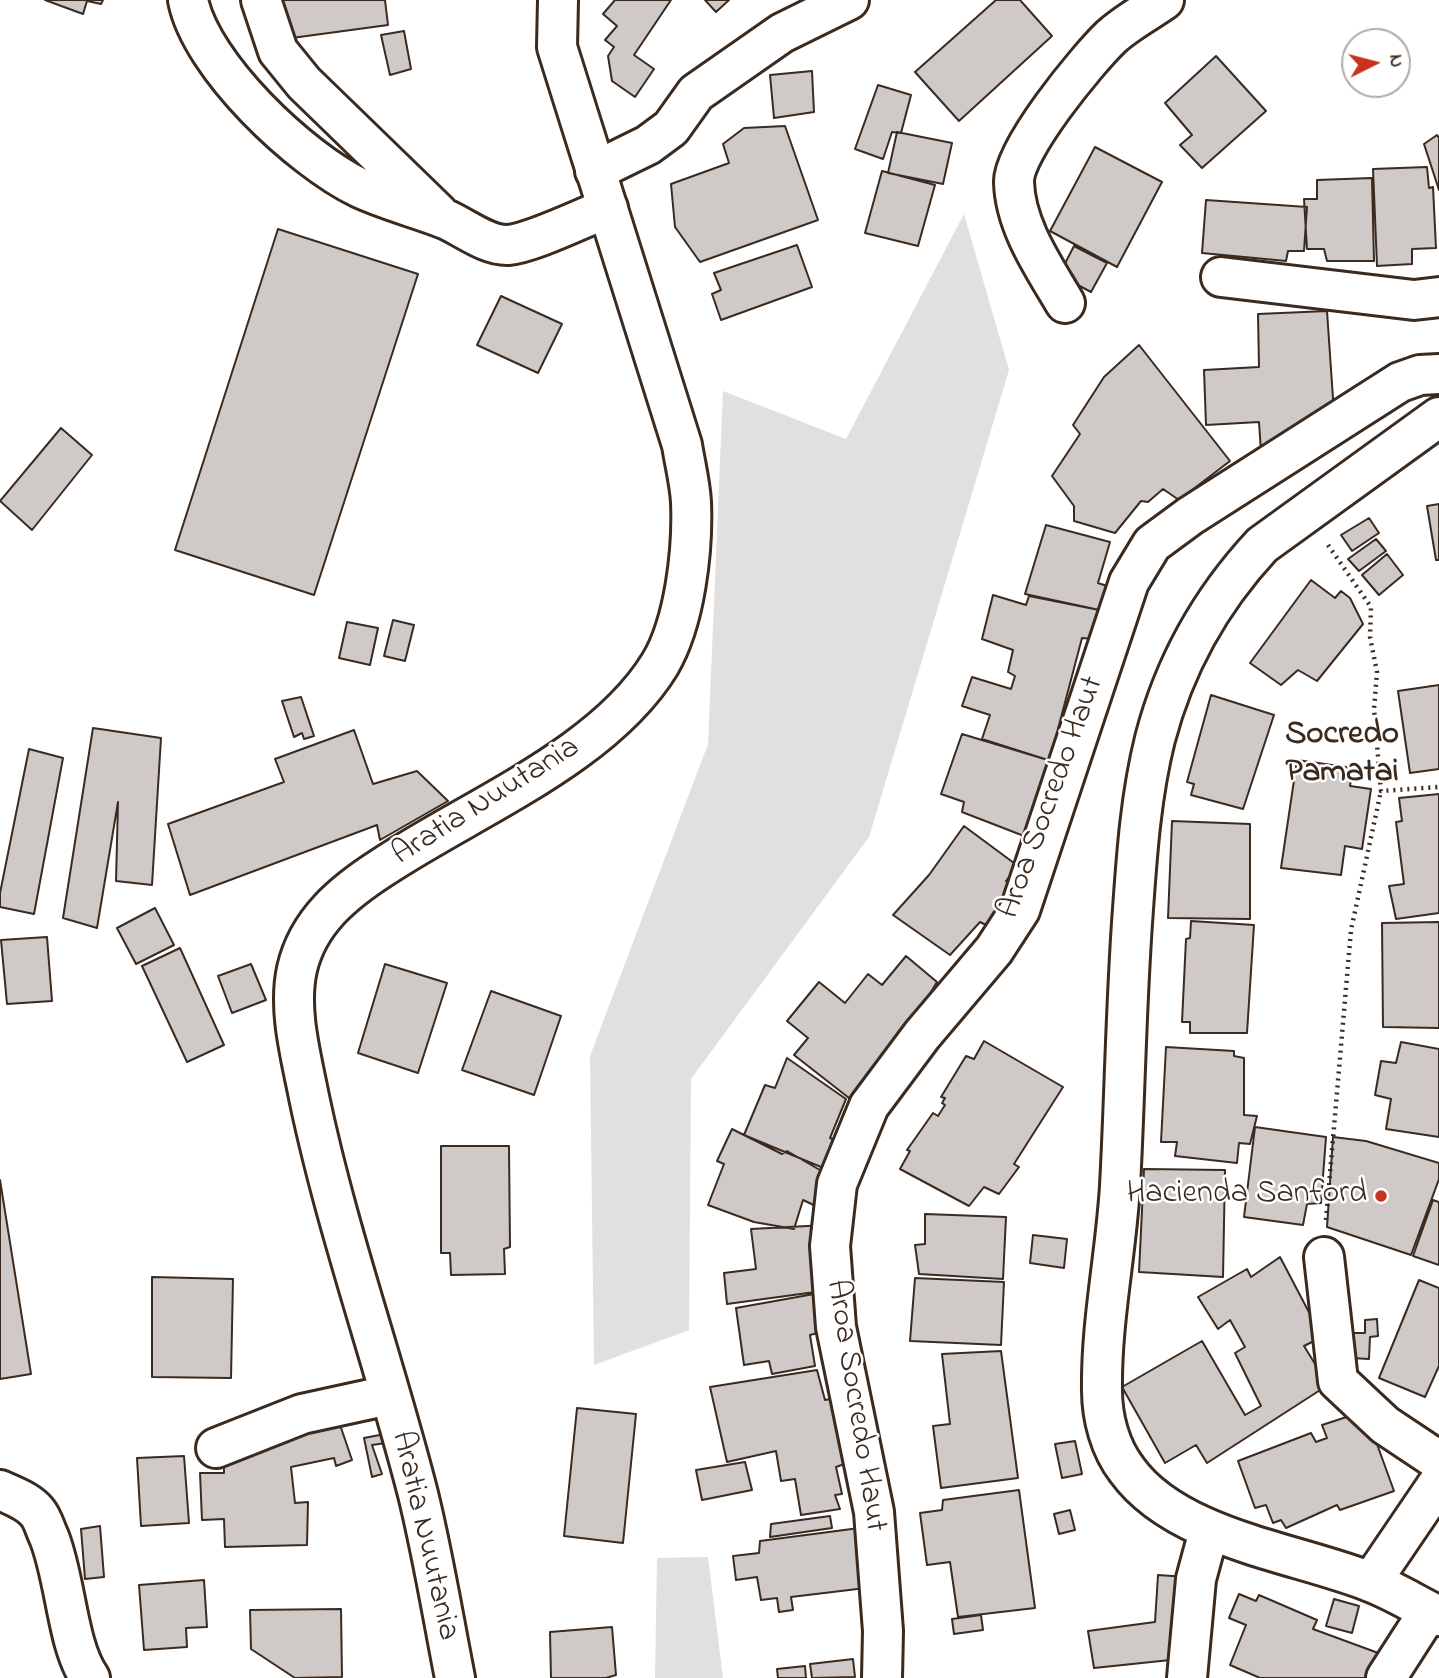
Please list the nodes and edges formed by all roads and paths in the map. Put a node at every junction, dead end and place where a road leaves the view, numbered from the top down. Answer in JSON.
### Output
{"nodes":[{"id":1,"x":188,"y":0,"type":"edge"},
{"id":2,"x":261,"y":0,"type":"edge"},
{"id":3,"x":558,"y":0,"type":"edge"},
{"id":4,"x":849,"y":0,"type":"edge"},
{"id":5,"x":1164,"y":0,"type":"edge"},
{"id":6,"x":595,"y":171,"type":"junction"},
{"id":7,"x":608,"y":208,"type":"junction"},
{"id":8,"x":444,"y":219,"type":"junction"},
{"id":9,"x":1221,"y":277,"type":"dead end"},
{"id":10,"x":1439,"y":298,"type":"edge"},
{"id":11,"x":1065,"y":303,"type":"dead end"},
{"id":12,"x":1439,"y":374,"type":"edge"},
{"id":13,"x":1439,"y":417,"type":"edge"},
{"id":14,"x":1306,"y":513,"type":"junction"},
{"id":15,"x":1439,"y":787,"type":"edge"},
{"id":16,"x":1381,"y":791,"type":"junction"},
{"id":17,"x":1324,"y":1257,"type":"joint"},
{"id":18,"x":389,"y":1395,"type":"junction"},
{"id":19,"x":216,"y":1448,"type":"dead end"},
{"id":20,"x":1439,"y":1461,"type":"edge"},
{"id":21,"x":1439,"y":1482,"type":"edge"},
{"id":22,"x":0,"y":1490,"type":"edge"},
{"id":23,"x":1209,"y":1531,"type":"junction"},
{"id":24,"x":1371,"y":1581,"type":"junction"},
{"id":25,"x":1434,"y":1614,"type":"edge"},
{"id":26,"x":90,"y":1678,"type":"edge"},
{"id":27,"x":455,"y":1678,"type":"edge"},
{"id":28,"x":882,"y":1678,"type":"edge"},
{"id":29,"x":1187,"y":1678,"type":"edge"},
{"id":30,"x":1386,"y":1678,"type":"edge"}],
"edges":[{"from":1,"to":8,"type":"street"},
{"from":2,"to":8,"type":"street"},
{"from":3,"to":6,"type":"street","name":"Aratia Nuutania"},
{"from":4,"to":6,"type":"street"},
{"from":5,"to":11,"type":"street"},
{"from":6,"to":7,"type":"street","name":"Aratia Nuutania"},
{"from":7,"to":8,"type":"street"},
{"from":7,"to":18,"type":"street","name":"Aratia Nuutania"},
{"from":9,"to":10,"type":"street"},
{"from":12,"to":28,"type":"street","name":"Aroa Socredo Haut"},
{"from":13,"to":14,"type":"street"},
{"from":14,"to":16,"type":"path"},
{"from":14,"to":23,"type":"street"},
{"from":15,"to":16,"type":"path"},
{"from":16,"to":17,"type":"path"},
{"from":17,"to":20,"type":"street"},
{"from":18,"to":19,"type":"street","name":"Aratia Nuutania"},
{"from":18,"to":27,"type":"street","name":"Aratia Nuutania"},
{"from":21,"to":24,"type":"street"},
{"from":22,"to":26,"type":"street"},
{"from":23,"to":24,"type":"street"},
{"from":23,"to":29,"type":"street"},
{"from":24,"to":25,"type":"street"},
{"from":25,"to":30,"type":"street"}]}
